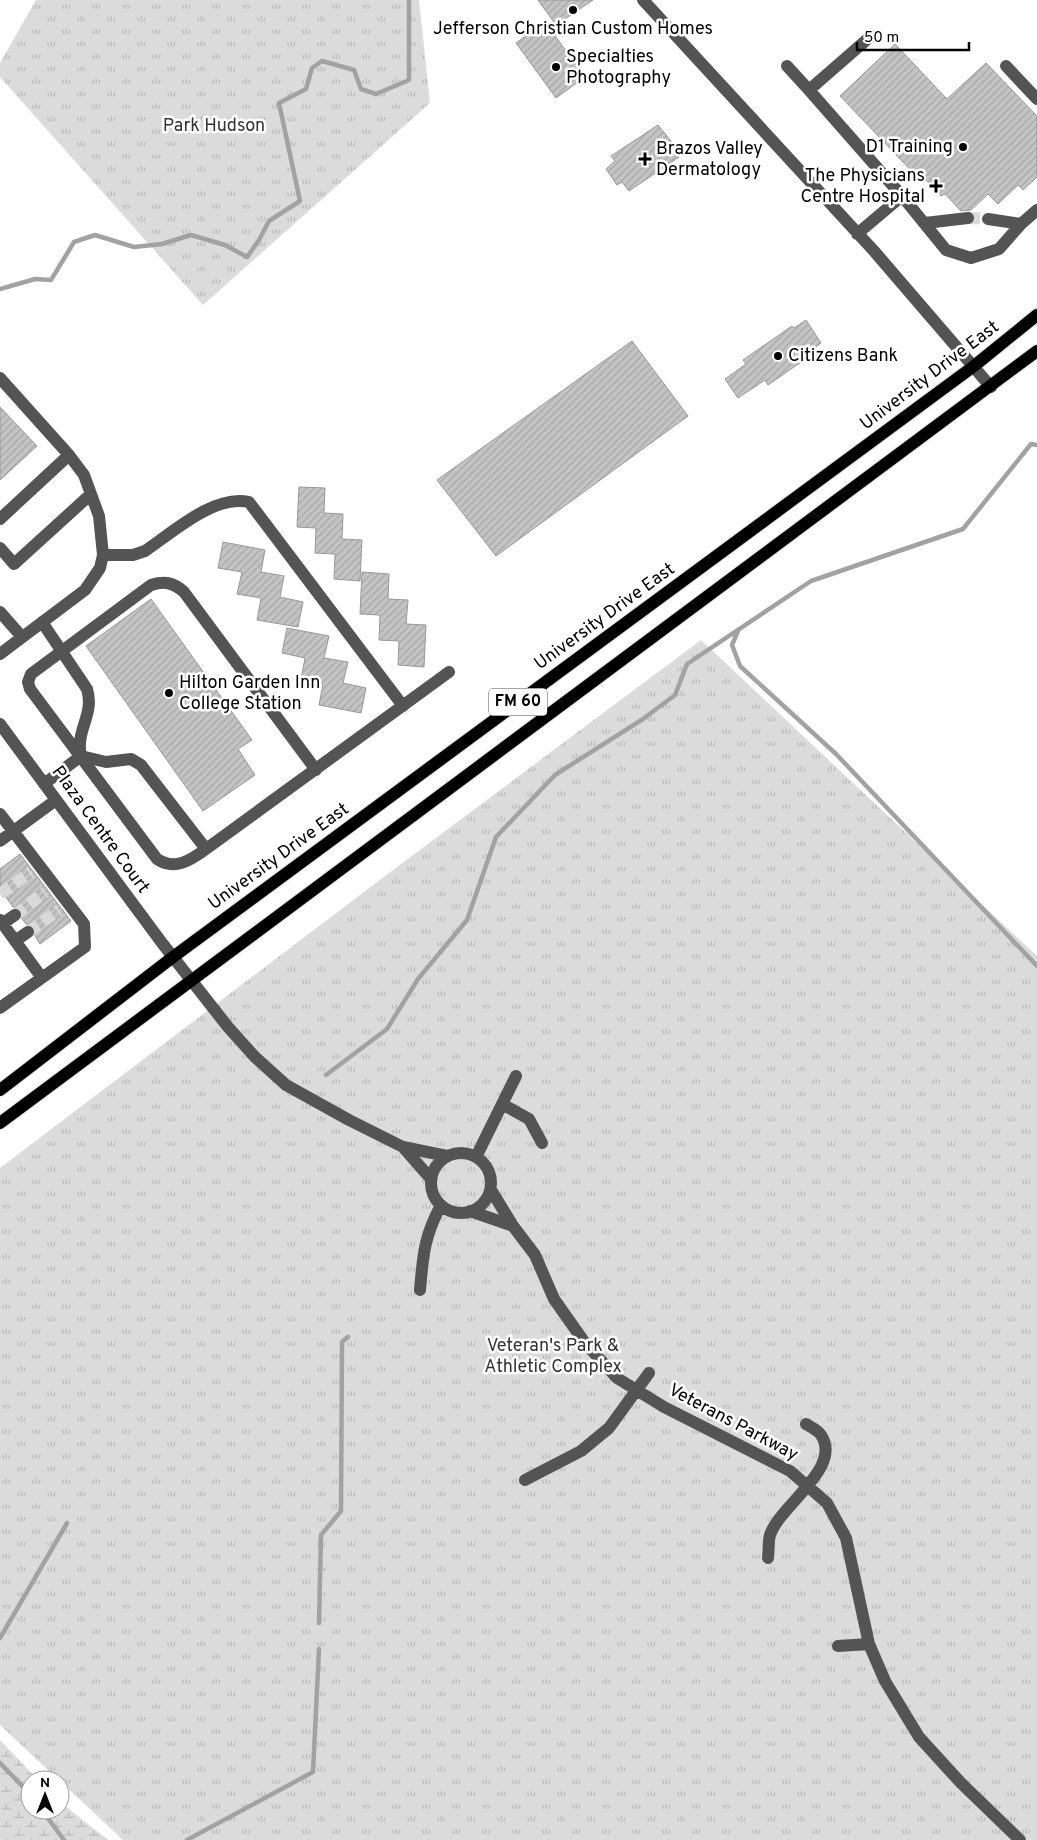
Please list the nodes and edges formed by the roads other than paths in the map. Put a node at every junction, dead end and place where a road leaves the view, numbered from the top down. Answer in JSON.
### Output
{"nodes":[{"id":1,"x":643,"y":0,"type":"edge"},
{"id":2,"x":871,"y":36,"type":"dead end"},
{"id":3,"x":786,"y":66,"type":"dead end"},
{"id":4,"x":1006,"y":66,"type":"dead end"},
{"id":5,"x":809,"y":90,"type":"junction"},
{"id":6,"x":1037,"y":99,"type":"edge"},
{"id":7,"x":902,"y":196,"type":"junction"},
{"id":8,"x":1037,"y":210,"type":"edge"},
{"id":9,"x":968,"y":218,"type":"tunnel mouth"},
{"id":10,"x":988,"y":219,"type":"tunnel mouth"},
{"id":11,"x":925,"y":222,"type":"junction"},
{"id":12,"x":1021,"y":224,"type":"junction"},
{"id":13,"x":858,"y":234,"type":"junction"},
{"id":14,"x":1037,"y":315,"type":"edge"},
{"id":15,"x":1037,"y":351,"type":"edge"},
{"id":16,"x":974,"y":366,"type":"junction"},
{"id":17,"x":0,"y":378,"type":"edge"},
{"id":18,"x":991,"y":387,"type":"junction"},
{"id":19,"x":69,"y":455,"type":"junction"},
{"id":20,"x":91,"y":494,"type":"junction"},
{"id":21,"x":0,"y":519,"type":"edge"},
{"id":22,"x":0,"y":548,"type":"edge"},
{"id":23,"x":103,"y":555,"type":"junction"},
{"id":24,"x":0,"y":612,"type":"edge"},
{"id":25,"x":42,"y":622,"type":"junction"},
{"id":26,"x":22,"y":637,"type":"junction"},
{"id":27,"x":62,"y":652,"type":"junction"},
{"id":28,"x":0,"y":654,"type":"edge"},
{"id":29,"x":449,"y":672,"type":"dead end"},
{"id":30,"x":403,"y":706,"type":"junction"},
{"id":31,"x":0,"y":724,"type":"edge"},
{"id":32,"x":81,"y":756,"type":"junction"},
{"id":33,"x":316,"y":770,"type":"junction"},
{"id":34,"x":44,"y":784,"type":"junction"},
{"id":35,"x":56,"y":800,"type":"junction"},
{"id":36,"x":0,"y":814,"type":"edge"},
{"id":37,"x":14,"y":831,"type":"junction"},
{"id":38,"x":0,"y":841,"type":"edge"},
{"id":39,"x":206,"y":849,"type":"junction"},
{"id":40,"x":15,"y":915,"type":"tunnel mouth"},
{"id":41,"x":1,"y":922,"type":"edge"},
{"id":42,"x":28,"y":932,"type":"tunnel mouth"},
{"id":43,"x":15,"y":941,"type":"junction"},
{"id":44,"x":173,"y":957,"type":"junction"},
{"id":45,"x":42,"y":978,"type":"junction"},
{"id":46,"x":190,"y":980,"type":"junction"},
{"id":47,"x":0,"y":1008,"type":"edge"},
{"id":48,"x":516,"y":1076,"type":"dead end"},
{"id":49,"x":0,"y":1090,"type":"edge"},
{"id":50,"x":502,"y":1104,"type":"junction"},
{"id":51,"x":0,"y":1123,"type":"edge"},
{"id":52,"x":542,"y":1143,"type":"dead end"},
{"id":53,"x":403,"y":1147,"type":"junction"},
{"id":54,"x":447,"y":1156,"type":"junction"},
{"id":55,"x":476,"y":1156,"type":"junction"},
{"id":56,"x":431,"y":1179,"type":"junction"},
{"id":57,"x":491,"y":1190,"type":"junction"},
{"id":58,"x":441,"y":1205,"type":"junction"},
{"id":59,"x":470,"y":1212,"type":"junction"},
{"id":60,"x":513,"y":1226,"type":"junction"},
{"id":61,"x":420,"y":1290,"type":"dead end"},
{"id":62,"x":648,"y":1373,"type":"dead end"},
{"id":63,"x":634,"y":1391,"type":"junction"},
{"id":64,"x":806,"y":1424,"type":"dead end"},
{"id":65,"x":525,"y":1480,"type":"dead end"},
{"id":66,"x":808,"y":1486,"type":"junction"},
{"id":67,"x":768,"y":1558,"type":"dead end"},
{"id":68,"x":869,"y":1644,"type":"junction"},
{"id":69,"x":838,"y":1646,"type":"dead end"},
{"id":70,"x":1016,"y":1839,"type":"edge"}],
"edges":[{"from":1,"to":13,"type":"street"},
{"from":2,"to":5,"type":"street"},
{"from":3,"to":5,"type":"street"},
{"from":4,"to":6,"type":"street"},
{"from":5,"to":7,"type":"street"},
{"from":7,"to":11,"type":"street"},
{"from":7,"to":13,"type":"street"},
{"from":8,"to":12,"type":"street"},
{"from":9,"to":11,"type":"street"},
{"from":10,"to":12,"type":"street"},
{"from":11,"to":12,"type":"street"},
{"from":13,"to":16,"type":"street"},
{"from":14,"to":16,"type":"main road","name":"University Drive East","number":"FM 60"},
{"from":15,"to":18,"type":"main road","number":"FM 60"},
{"from":16,"to":18,"type":"street"},
{"from":16,"to":44,"type":"main road","name":"University Drive East","number":"FM 60"},
{"from":17,"to":19,"type":"street"},
{"from":18,"to":46,"type":"main road","number":"FM 60"},
{"from":19,"to":20,"type":"street"},
{"from":19,"to":21,"type":"street"},
{"from":20,"to":22,"type":"street"},
{"from":20,"to":23,"type":"street"},
{"from":23,"to":25,"type":"street"},
{"from":23,"to":30,"type":"street"},
{"from":24,"to":26,"type":"street"},
{"from":25,"to":26,"type":"street"},
{"from":25,"to":27,"type":"street"},
{"from":26,"to":28,"type":"street"},
{"from":27,"to":32,"type":"street"},
{"from":27,"to":32,"type":"street"},
{"from":27,"to":33,"type":"street"},
{"from":29,"to":30,"type":"street"},
{"from":30,"to":33,"type":"street"},
{"from":31,"to":34,"type":"street","name":"Plaza Centre Court"},
{"from":32,"to":34,"type":"street"},
{"from":32,"to":39,"type":"street"},
{"from":32,"to":39,"type":"street"},
{"from":33,"to":39,"type":"street"},
{"from":34,"to":35,"type":"street","name":"Plaza Centre Court"},
{"from":35,"to":37,"type":"street"},
{"from":35,"to":44,"type":"street","name":"Plaza Centre Court"},
{"from":36,"to":37,"type":"street"},
{"from":37,"to":38,"type":"street"},
{"from":37,"to":45,"type":"street"},
{"from":40,"to":41,"type":"street"},
{"from":41,"to":43,"type":"street"},
{"from":42,"to":43,"type":"street"},
{"from":43,"to":45,"type":"street"},
{"from":44,"to":46,"type":"street","name":"Plaza Centre Court"},
{"from":44,"to":49,"type":"main road","name":"University Drive East","number":"FM 60"},
{"from":45,"to":47,"type":"street"},
{"from":46,"to":51,"type":"main road","number":"FM 60"},
{"from":46,"to":53,"type":"street"},
{"from":48,"to":50,"type":"street"},
{"from":50,"to":52,"type":"street"},
{"from":50,"to":55,"type":"street"},
{"from":53,"to":54,"type":"street"},
{"from":53,"to":56,"type":"street"},
{"from":54,"to":55,"type":"street"},
{"from":54,"to":56,"type":"street"},
{"from":55,"to":57,"type":"street"},
{"from":56,"to":58,"type":"street"},
{"from":57,"to":59,"type":"street"},
{"from":57,"to":60,"type":"street","name":"Veterans Parkway"},
{"from":58,"to":59,"type":"street"},
{"from":58,"to":61,"type":"street"},
{"from":59,"to":60,"type":"street"},
{"from":60,"to":63,"type":"street","name":"Veterans Parkway"},
{"from":62,"to":63,"type":"street"},
{"from":63,"to":65,"type":"street"},
{"from":63,"to":66,"type":"street","name":"Veterans Parkway"},
{"from":64,"to":66,"type":"street"},
{"from":66,"to":67,"type":"street"},
{"from":66,"to":68,"type":"street","name":"Veterans Parkway"},
{"from":68,"to":69,"type":"street"},
{"from":68,"to":70,"type":"street","name":"Veterans Parkway"}]}
